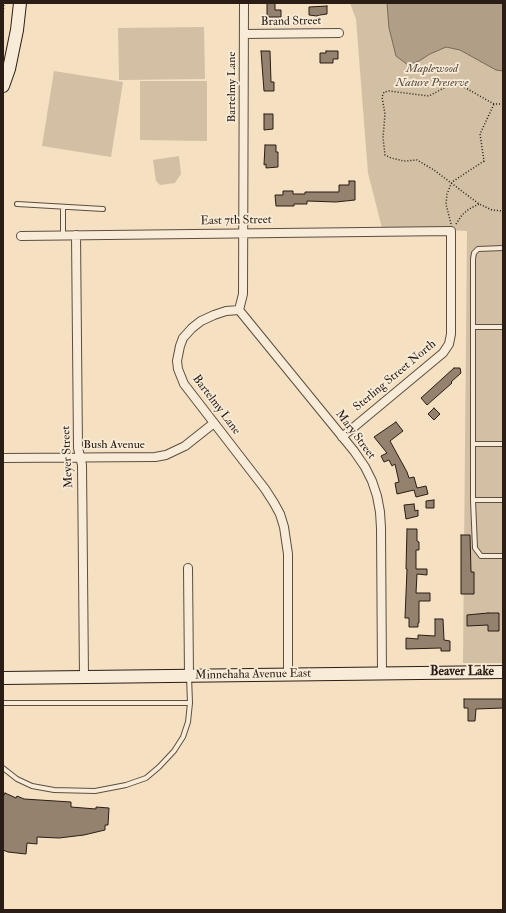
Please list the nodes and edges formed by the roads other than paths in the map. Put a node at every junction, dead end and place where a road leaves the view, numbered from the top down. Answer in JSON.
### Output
{"nodes":[{"id":1,"x":20,"y":3,"type":"edge"},
{"id":2,"x":244,"y":3,"type":"edge"},
{"id":3,"x":339,"y":33,"type":"dead end"},
{"id":4,"x":244,"y":34,"type":"junction"},
{"id":5,"x":3,"y":86,"type":"edge"},
{"id":6,"x":17,"y":204,"type":"dead end"},
{"id":7,"x":63,"y":207,"type":"junction"},
{"id":8,"x":103,"y":209,"type":"dead end"},
{"id":9,"x":451,"y":231,"type":"joint"},
{"id":10,"x":242,"y":233,"type":"junction"},
{"id":11,"x":63,"y":235,"type":"junction"},
{"id":12,"x":76,"y":235,"type":"junction"},
{"id":13,"x":21,"y":236,"type":"dead end"},
{"id":14,"x":503,"y":248,"type":"edge"},
{"id":15,"x":240,"y":310,"type":"junction"},
{"id":16,"x":473,"y":327,"type":"junction"},
{"id":17,"x":503,"y":327,"type":"edge"},
{"id":18,"x":214,"y":423,"type":"junction"},
{"id":19,"x":342,"y":437,"type":"junction"},
{"id":20,"x":473,"y":444,"type":"junction"},
{"id":21,"x":503,"y":444,"type":"edge"},
{"id":22,"x":80,"y":457,"type":"junction"},
{"id":23,"x":3,"y":458,"type":"edge"},
{"id":24,"x":473,"y":500,"type":"junction"},
{"id":25,"x":503,"y":500,"type":"edge"},
{"id":26,"x":503,"y":556,"type":"edge"},
{"id":27,"x":188,"y":568,"type":"dead end"},
{"id":28,"x":503,"y":672,"type":"edge"},
{"id":29,"x":382,"y":674,"type":"junction"},
{"id":30,"x":288,"y":675,"type":"junction"},
{"id":31,"x":189,"y":676,"type":"junction"},
{"id":32,"x":84,"y":677,"type":"junction"},
{"id":33,"x":3,"y":678,"type":"edge"},
{"id":34,"x":3,"y":703,"type":"edge"},
{"id":35,"x":190,"y":703,"type":"junction"},
{"id":36,"x":3,"y":768,"type":"edge"}],
"edges":[{"from":1,"to":5,"type":"main road"},
{"from":2,"to":4,"type":"street","name":"Bartelmy Lane"},
{"from":3,"to":4,"type":"street","name":"Brand Street"},
{"from":4,"to":10,"type":"street","name":"Bartelmy Lane"},
{"from":6,"to":7,"type":"lane"},
{"from":7,"to":8,"type":"lane"},
{"from":7,"to":11,"type":"lane"},
{"from":9,"to":10,"type":"street","name":"East 7th Street"},
{"from":9,"to":19,"type":"street","name":"Sterling Street North"},
{"from":10,"to":12,"type":"street","name":"East 7th Street"},
{"from":10,"to":15,"type":"street","name":"Bartelmy Lane"},
{"from":11,"to":12,"type":"street","name":"East 7th Street"},
{"from":11,"to":13,"type":"street","name":"East 7th Street"},
{"from":12,"to":22,"type":"street","name":"Meyer Street"},
{"from":14,"to":16,"type":"lane"},
{"from":15,"to":18,"type":"street","name":"Bartelmy Lane"},
{"from":15,"to":19,"type":"street","name":"Mary Street"},
{"from":16,"to":17,"type":"lane"},
{"from":16,"to":20,"type":"lane"},
{"from":18,"to":22,"type":"street","name":"Bush Avenue"},
{"from":18,"to":30,"type":"street","name":"Bartelmy Lane"},
{"from":19,"to":29,"type":"street","name":"Mary Street"},
{"from":20,"to":21,"type":"lane"},
{"from":20,"to":24,"type":"lane"},
{"from":22,"to":23,"type":"street","name":"Bush Avenue"},
{"from":22,"to":32,"type":"street","name":"Meyer Street"},
{"from":24,"to":25,"type":"lane"},
{"from":24,"to":26,"type":"lane"},
{"from":27,"to":31,"type":"street"},
{"from":28,"to":29,"type":"main road","name":"Minnehaha Avenue East"},
{"from":29,"to":30,"type":"main road","name":"Minnehaha Avenue East"},
{"from":30,"to":31,"type":"main road","name":"Minnehaha Avenue East"},
{"from":31,"to":32,"type":"main road","name":"Minnehaha Avenue East"},
{"from":31,"to":35,"type":"lane"},
{"from":32,"to":33,"type":"main road","name":"Minnehaha Avenue East"},
{"from":34,"to":35,"type":"lane"},
{"from":35,"to":36,"type":"lane"}]}
